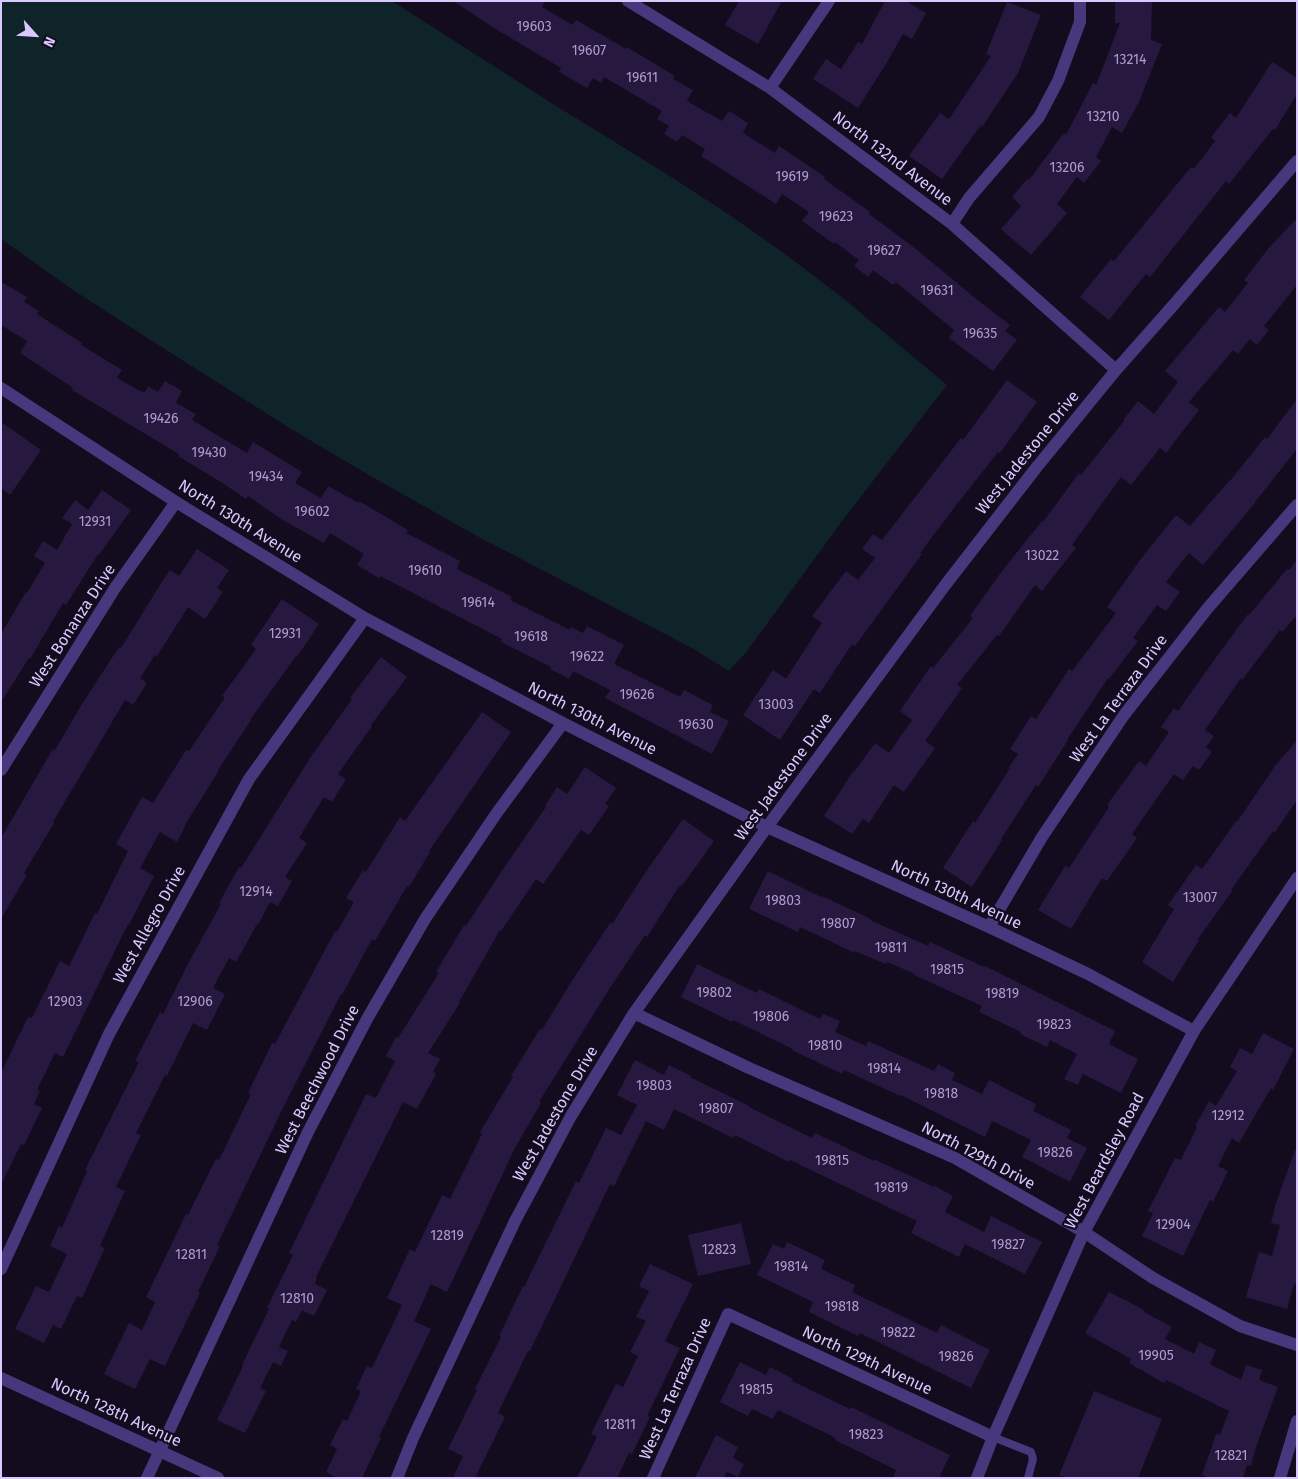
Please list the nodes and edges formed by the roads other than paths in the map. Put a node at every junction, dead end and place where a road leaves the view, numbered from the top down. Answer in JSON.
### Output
{"nodes":[{"id":1,"x":628,"y":1,"type":"edge"},
{"id":2,"x":828,"y":1,"type":"edge"},
{"id":3,"x":1080,"y":1,"type":"edge"},
{"id":4,"x":770,"y":88,"type":"junction"},
{"id":5,"x":1297,"y":161,"type":"edge"},
{"id":6,"x":952,"y":224,"type":"junction"},
{"id":7,"x":1116,"y":370,"type":"junction"},
{"id":8,"x":1,"y":388,"type":"edge"},
{"id":9,"x":176,"y":502,"type":"junction"},
{"id":10,"x":1297,"y":506,"type":"edge"},
{"id":11,"x":365,"y":618,"type":"junction"},
{"id":12,"x":563,"y":723,"type":"junction"},
{"id":13,"x":1,"y":770,"type":"edge"},
{"id":14,"x":767,"y":827,"type":"junction"},
{"id":15,"x":1297,"y":878,"type":"edge"},
{"id":16,"x":989,"y":927,"type":"junction"},
{"id":17,"x":634,"y":1013,"type":"junction"},
{"id":18,"x":1194,"y":1031,"type":"junction"},
{"id":19,"x":1084,"y":1232,"type":"junction"},
{"id":20,"x":1,"y":1269,"type":"edge"},
{"id":21,"x":728,"y":1314,"type":"joint"},
{"id":22,"x":1297,"y":1345,"type":"edge"},
{"id":23,"x":1,"y":1378,"type":"edge"},
{"id":24,"x":1297,"y":1420,"type":"edge"},
{"id":25,"x":993,"y":1437,"type":"junction"},
{"id":26,"x":160,"y":1451,"type":"junction"},
{"id":27,"x":147,"y":1478,"type":"edge"},
{"id":28,"x":218,"y":1478,"type":"edge"},
{"id":29,"x":397,"y":1478,"type":"edge"},
{"id":30,"x":653,"y":1478,"type":"edge"},
{"id":31,"x":977,"y":1478,"type":"edge"},
{"id":32,"x":1028,"y":1478,"type":"edge"},
{"id":33,"x":1280,"y":1478,"type":"edge"}],
"edges":[{"from":1,"to":4,"type":"street","name":"North 132nd Avenue"},
{"from":2,"to":4,"type":"street"},
{"from":3,"to":6,"type":"street"},
{"from":4,"to":6,"type":"street","name":"North 132nd Avenue"},
{"from":5,"to":7,"type":"street","name":"West Jadestone Drive"},
{"from":6,"to":7,"type":"street","name":"North 132nd Avenue"},
{"from":7,"to":14,"type":"street","name":"West Jadestone Drive"},
{"from":8,"to":9,"type":"street","name":"North 130th Avenue"},
{"from":9,"to":11,"type":"street","name":"North 130th Avenue"},
{"from":9,"to":13,"type":"street","name":"West Bonanza Drive"},
{"from":10,"to":16,"type":"street","name":"West La Terraza Drive"},
{"from":11,"to":12,"type":"street","name":"North 130th Avenue"},
{"from":11,"to":20,"type":"street","name":"West Allegro Drive"},
{"from":12,"to":14,"type":"street","name":"North 130th Avenue"},
{"from":12,"to":26,"type":"street","name":"West Beechwood Drive"},
{"from":14,"to":16,"type":"street","name":"North 130th Avenue"},
{"from":14,"to":17,"type":"street","name":"West Jadestone Drive"},
{"from":15,"to":18,"type":"street","name":"West Beardsley Road"},
{"from":16,"to":18,"type":"street","name":"North 130th Avenue"},
{"from":17,"to":19,"type":"street","name":"North 129th Drive"},
{"from":17,"to":29,"type":"street","name":"West Jadestone Drive"},
{"from":18,"to":19,"type":"street","name":"West Beardsley Road"},
{"from":19,"to":22,"type":"street","name":"North 129th Drive"},
{"from":19,"to":25,"type":"street","name":"West Beardsley Road"},
{"from":21,"to":25,"type":"street","name":"North 129th Avenue"},
{"from":21,"to":30,"type":"street","name":"West La Terraza Drive"},
{"from":23,"to":26,"type":"street","name":"North 128th Avenue"},
{"from":24,"to":33,"type":"street"},
{"from":25,"to":31,"type":"street","name":"West Beardsley Road"},
{"from":25,"to":32,"type":"lane"},
{"from":26,"to":27,"type":"street","name":"West Beechwood Drive"},
{"from":26,"to":28,"type":"street","name":"North 128th Avenue"}]}
